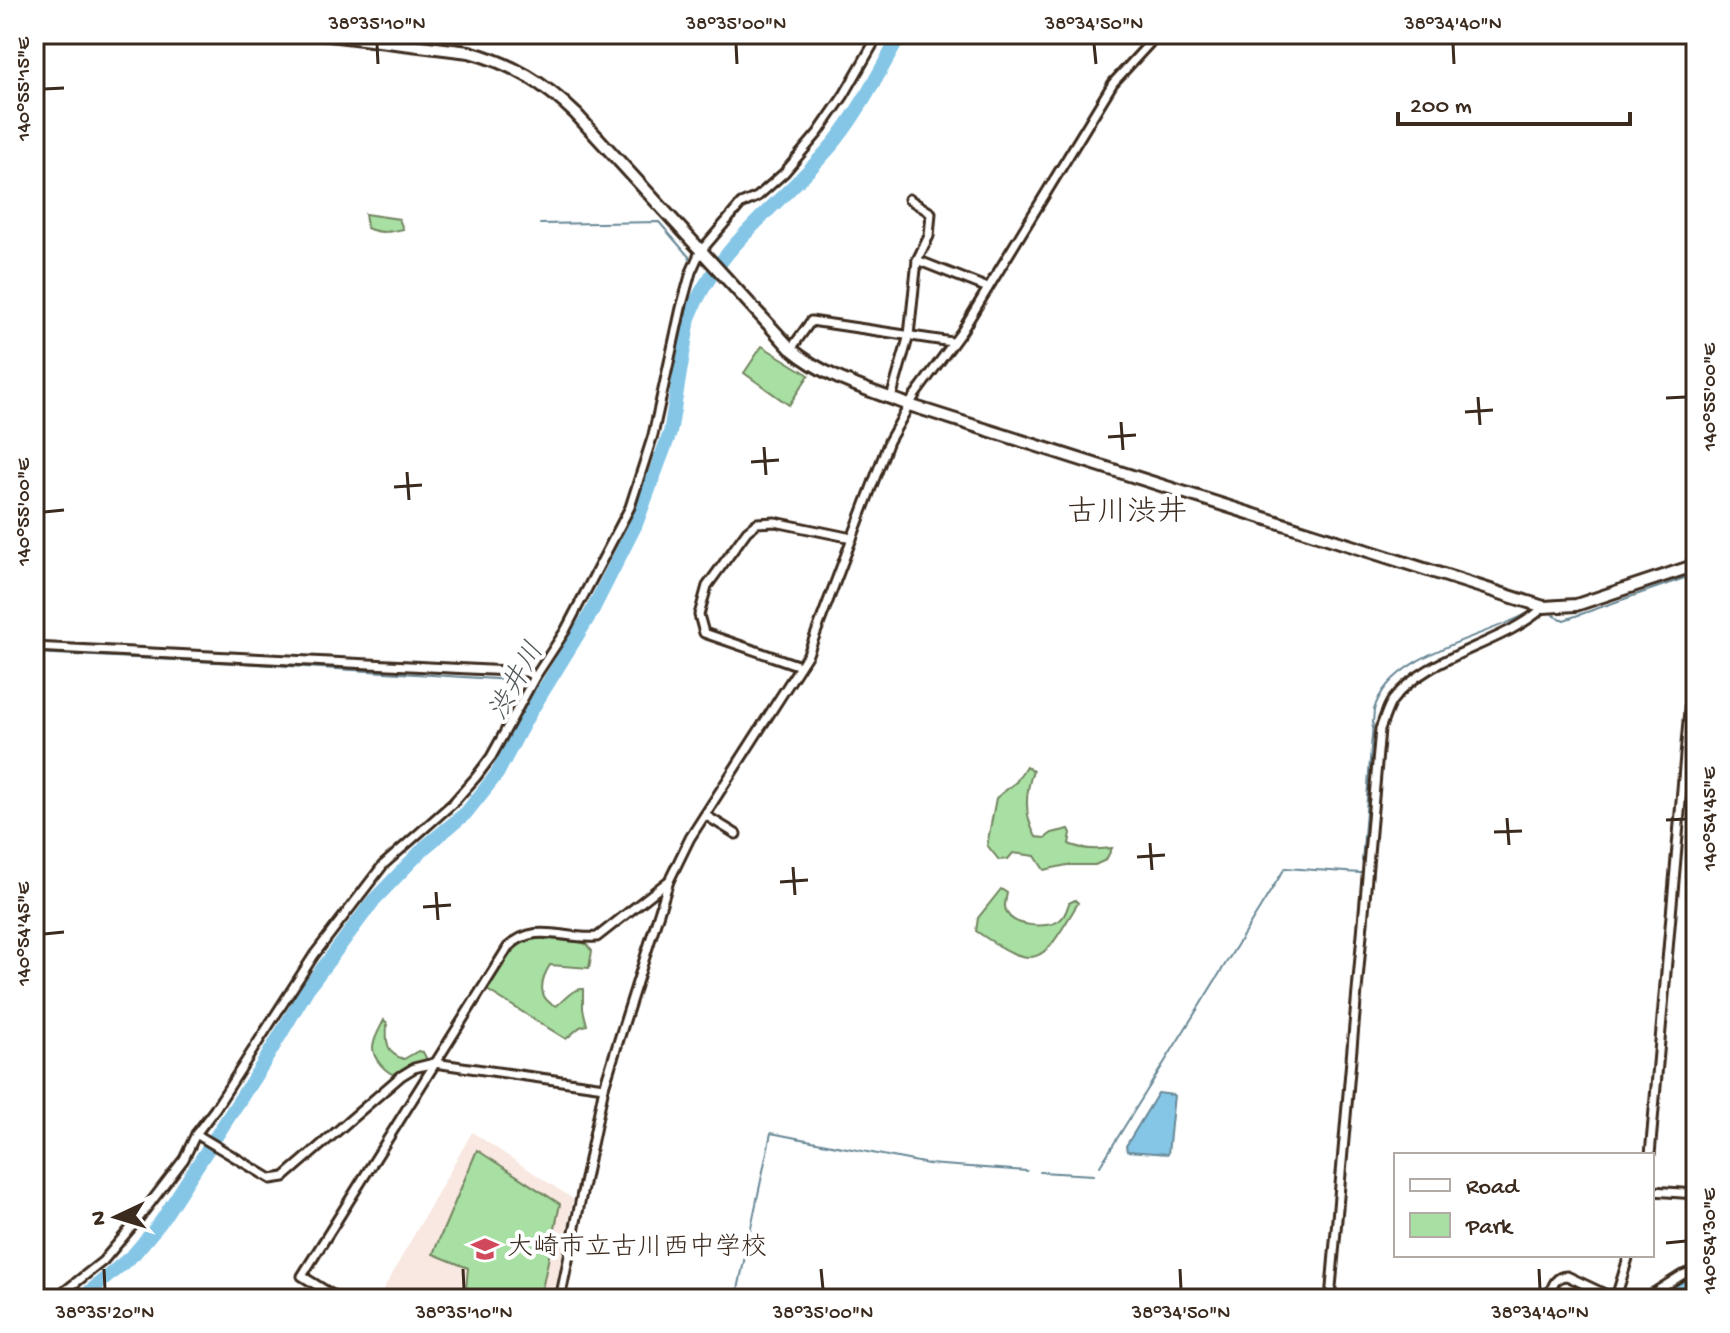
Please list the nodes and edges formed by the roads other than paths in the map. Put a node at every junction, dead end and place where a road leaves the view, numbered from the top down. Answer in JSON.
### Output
{"nodes":[{"id":1,"x":321,"y":34,"type":"edge"},
{"id":2,"x":879,"y":34,"type":"edge"},
{"id":3,"x":1158,"y":34,"type":"edge"},
{"id":4,"x":909,"y":199,"type":"dead end"},
{"id":5,"x":701,"y":253,"type":"junction"},
{"id":6,"x":917,"y":260,"type":"junction"},
{"id":7,"x":988,"y":288,"type":"junction"},
{"id":8,"x":908,"y":337,"type":"junction"},
{"id":9,"x":952,"y":342,"type":"junction"},
{"id":10,"x":791,"y":349,"type":"junction"},
{"id":11,"x":891,"y":398,"type":"junction"},
{"id":12,"x":909,"y":405,"type":"junction"},
{"id":13,"x":852,"y":538,"type":"junction"},
{"id":14,"x":1696,"y":565,"type":"edge"},
{"id":15,"x":1544,"y":607,"type":"junction"},
{"id":16,"x":1696,"y":630,"type":"edge"},
{"id":17,"x":34,"y":647,"type":"edge"},
{"id":18,"x":800,"y":666,"type":"junction"},
{"id":19,"x":535,"y":677,"type":"junction"},
{"id":20,"x":705,"y":815,"type":"junction"},
{"id":21,"x":736,"y":834,"type":"dead end"},
{"id":22,"x":669,"y":881,"type":"junction"},
{"id":23,"x":434,"y":1063,"type":"junction"},
{"id":24,"x":604,"y":1087,"type":"junction"},
{"id":25,"x":198,"y":1135,"type":"junction"},
{"id":26,"x":1650,"y":1153,"type":"edge"},
{"id":27,"x":1654,"y":1191,"type":"edge"},
{"id":28,"x":1696,"y":1194,"type":"edge"},
{"id":29,"x":1628,"y":1257,"type":"edge"},
{"id":30,"x":1696,"y":1270,"type":"edge"},
{"id":31,"x":55,"y":1299,"type":"edge"},
{"id":32,"x":339,"y":1299,"type":"edge"},
{"id":33,"x":560,"y":1299,"type":"edge"},
{"id":34,"x":1330,"y":1299,"type":"edge"},
{"id":35,"x":1548,"y":1299,"type":"edge"},
{"id":36,"x":1644,"y":1299,"type":"edge"}],
"edges":[{"from":1,"to":5,"type":"street"},
{"from":2,"to":5,"type":"street"},
{"from":3,"to":7,"type":"street"},
{"from":4,"to":6,"type":"street"},
{"from":5,"to":10,"type":"street"},
{"from":5,"to":19,"type":"street"},
{"from":6,"to":7,"type":"street"},
{"from":6,"to":8,"type":"street"},
{"from":7,"to":9,"type":"street"},
{"from":8,"to":9,"type":"street"},
{"from":8,"to":10,"type":"street"},
{"from":8,"to":11,"type":"street"},
{"from":9,"to":12,"type":"street"},
{"from":10,"to":11,"type":"street"},
{"from":11,"to":12,"type":"street"},
{"from":12,"to":13,"type":"street"},
{"from":12,"to":15,"type":"street"},
{"from":13,"to":18,"type":"street"},
{"from":13,"to":18,"type":"street"},
{"from":14,"to":15,"type":"street"},
{"from":15,"to":34,"type":"street"},
{"from":16,"to":26,"type":"street"},
{"from":17,"to":19,"type":"street"},
{"from":18,"to":20,"type":"street"},
{"from":19,"to":25,"type":"street"},
{"from":20,"to":21,"type":"street"},
{"from":20,"to":22,"type":"street"},
{"from":22,"to":23,"type":"street"},
{"from":22,"to":24,"type":"street"},
{"from":23,"to":24,"type":"street"},
{"from":23,"to":25,"type":"street"},
{"from":23,"to":32,"type":"street"},
{"from":24,"to":33,"type":"street"},
{"from":25,"to":31,"type":"street"},
{"from":27,"to":28,"type":"street"},
{"from":29,"to":35,"type":"street"},
{"from":30,"to":36,"type":"street"}]}
